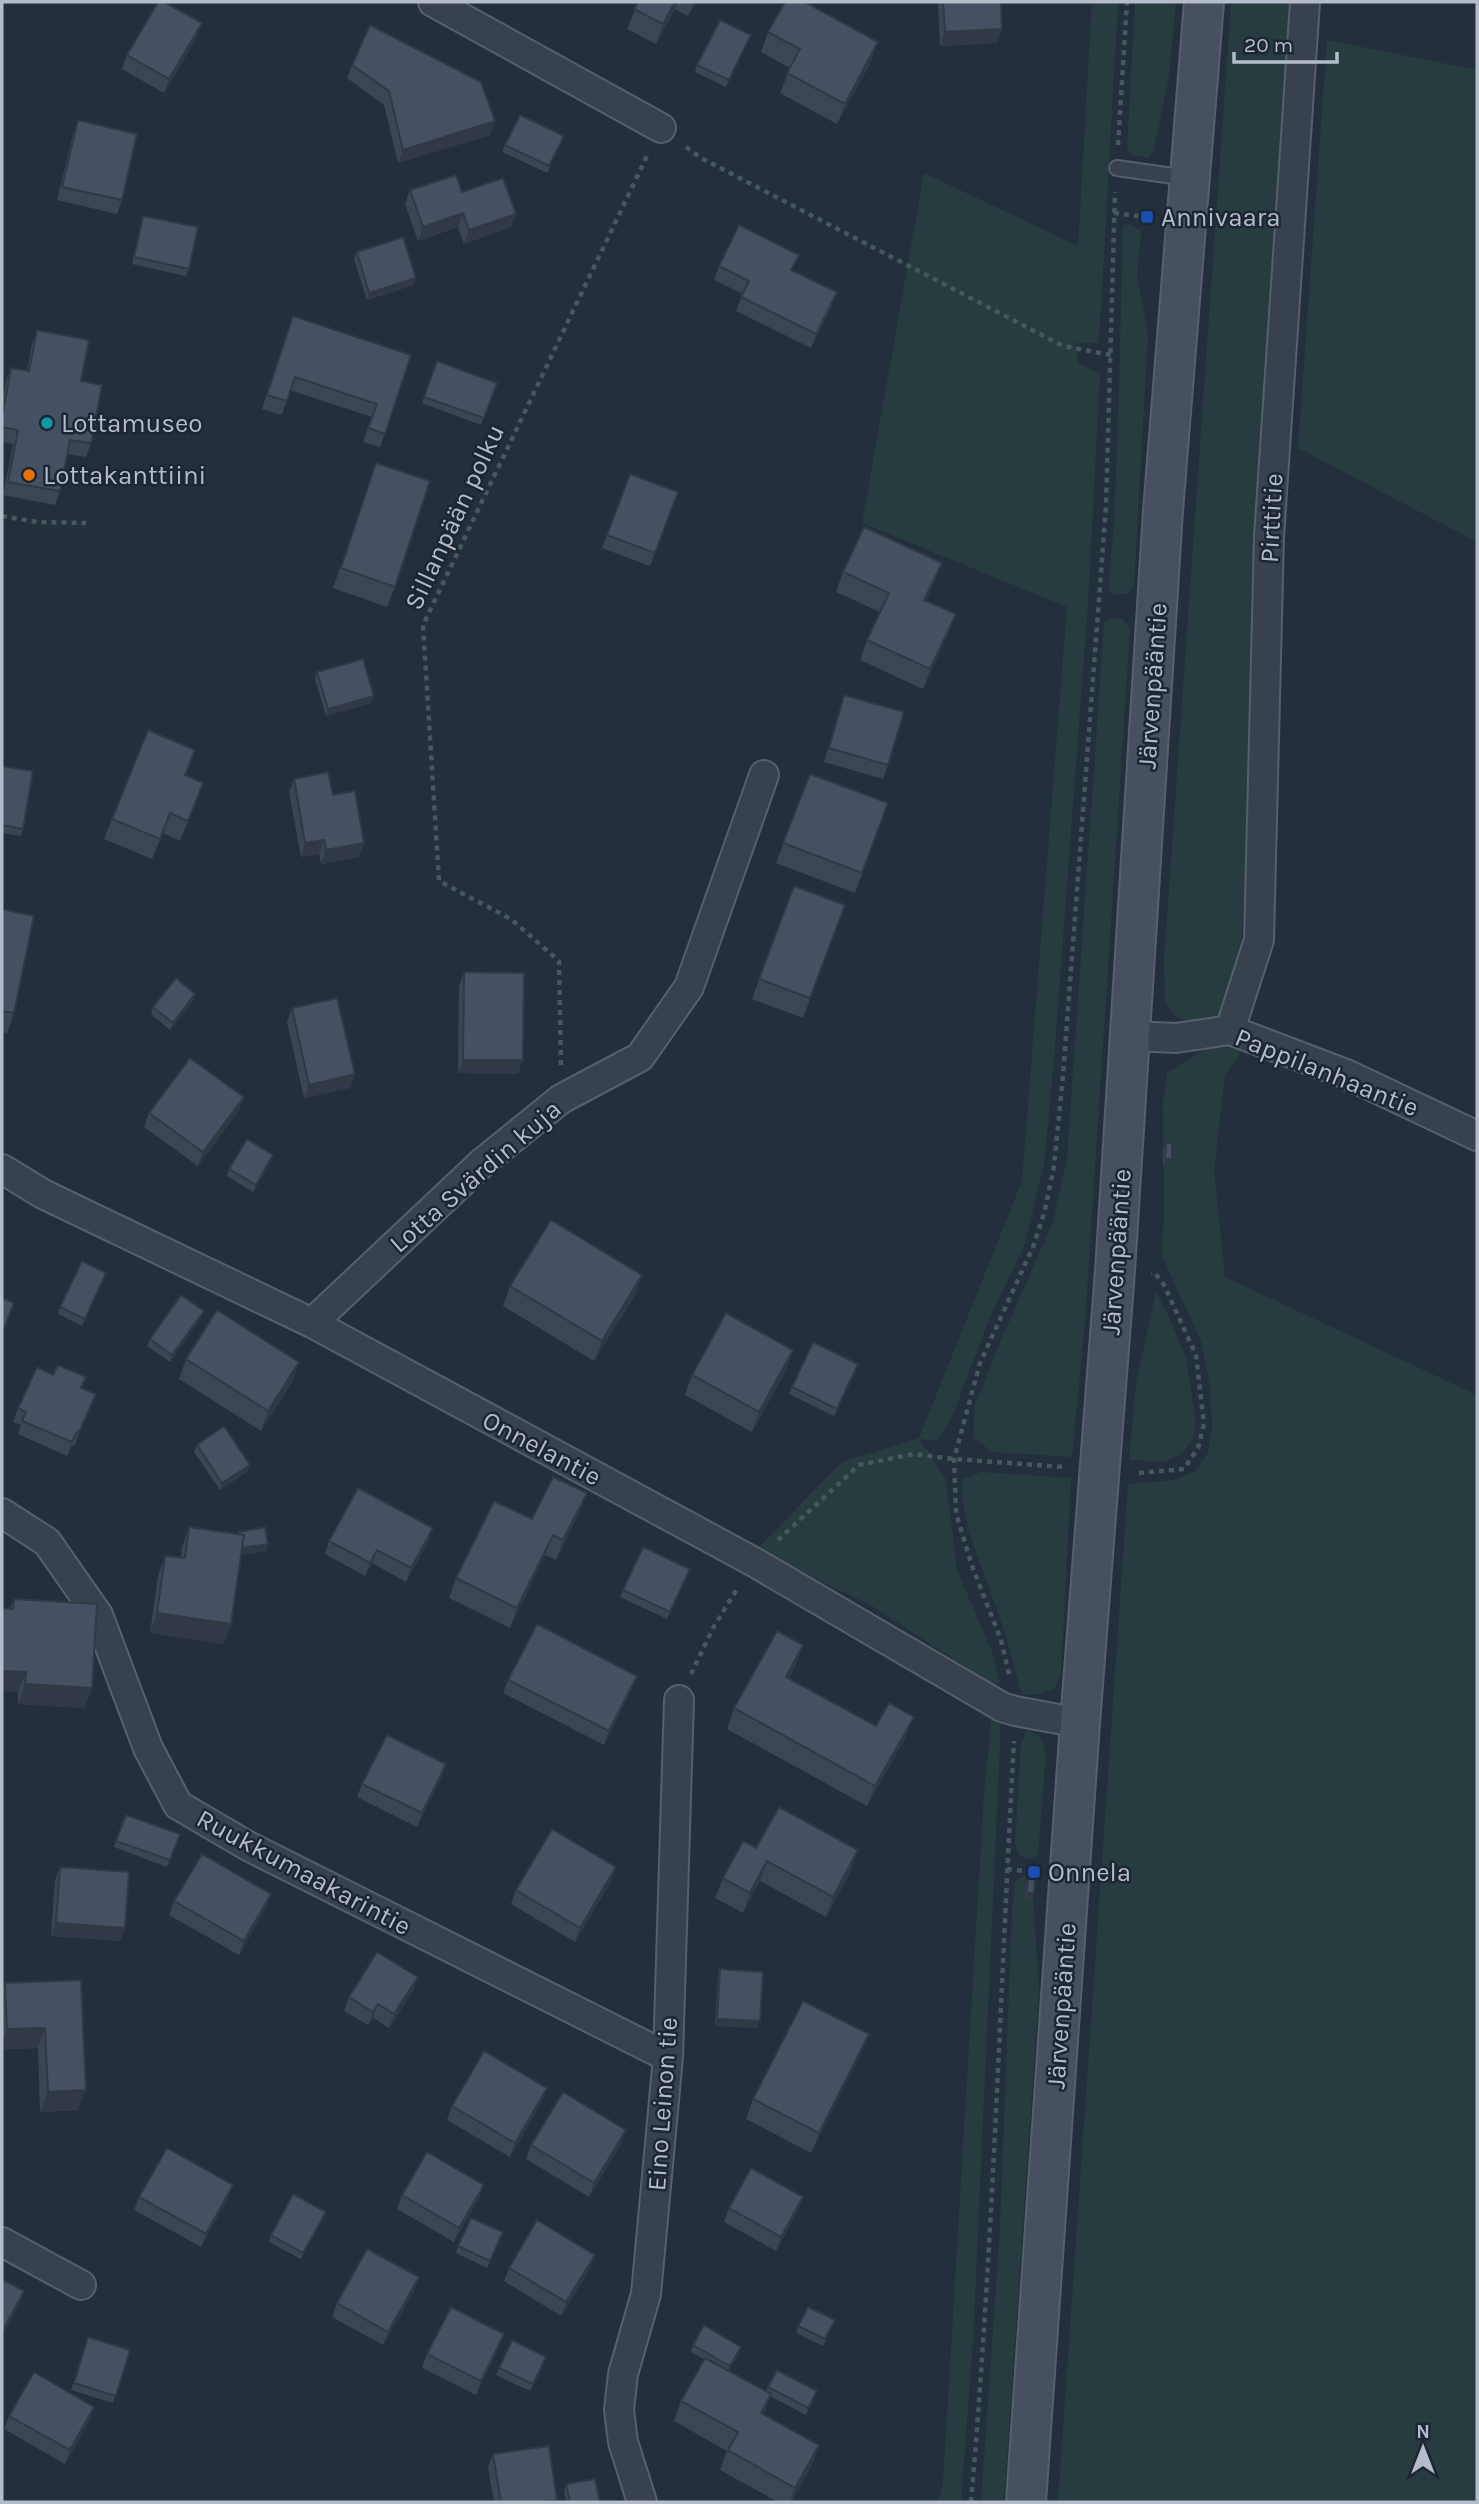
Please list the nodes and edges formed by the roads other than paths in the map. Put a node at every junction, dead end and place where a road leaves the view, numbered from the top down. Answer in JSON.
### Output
{"nodes":[{"id":1,"x":433,"y":2,"type":"edge"},
{"id":2,"x":1204,"y":2,"type":"edge"},
{"id":3,"x":1305,"y":2,"type":"edge"},
{"id":4,"x":661,"y":128,"type":"road end"},
{"id":5,"x":1117,"y":168,"type":"dead end"},
{"id":6,"x":1189,"y":178,"type":"junction"},
{"id":7,"x":764,"y":775,"type":"dead end"},
{"id":8,"x":1230,"y":1030,"type":"junction"},
{"id":9,"x":1130,"y":1036,"type":"junction"},
{"id":10,"x":1477,"y":1136,"type":"edge"},
{"id":11,"x":2,"y":1169,"type":"edge"},
{"id":12,"x":312,"y":1323,"type":"junction"},
{"id":13,"x":2,"y":1513,"type":"edge"},
{"id":14,"x":679,"y":1700,"type":"dead end"},
{"id":15,"x":1080,"y":1723,"type":"junction"},
{"id":16,"x":668,"y":2057,"type":"junction"},
{"id":17,"x":2,"y":2242,"type":"edge"},
{"id":18,"x":80,"y":2285,"type":"dead end"},
{"id":19,"x":642,"y":2502,"type":"edge"},
{"id":20,"x":1026,"y":2502,"type":"edge"}],
"edges":[{"from":1,"to":4,"type":"street"},
{"from":2,"to":6,"type":"main road","name":"Järvenpääntie"},
{"from":3,"to":8,"type":"street","name":"Pirttitie"},
{"from":5,"to":6,"type":"lane"},
{"from":6,"to":9,"type":"main road","name":"Järvenpääntie"},
{"from":7,"to":12,"type":"street","name":"Lotta Svärdin kuja"},
{"from":8,"to":9,"type":"street","name":"Pappilanhaantie"},
{"from":8,"to":10,"type":"street","name":"Pappilanhaantie"},
{"from":9,"to":15,"type":"main road","name":"Järvenpääntie"},
{"from":11,"to":12,"type":"street","name":"Onnelantie"},
{"from":12,"to":15,"type":"street","name":"Onnelantie"},
{"from":13,"to":16,"type":"street","name":"Ruukkumaakarintie"},
{"from":14,"to":16,"type":"street","name":"Eino Leinon tie"},
{"from":15,"to":20,"type":"main road","name":"Järvenpääntie"},
{"from":16,"to":19,"type":"street","name":"Eino Leinon tie"},
{"from":17,"to":18,"type":"street"}]}
